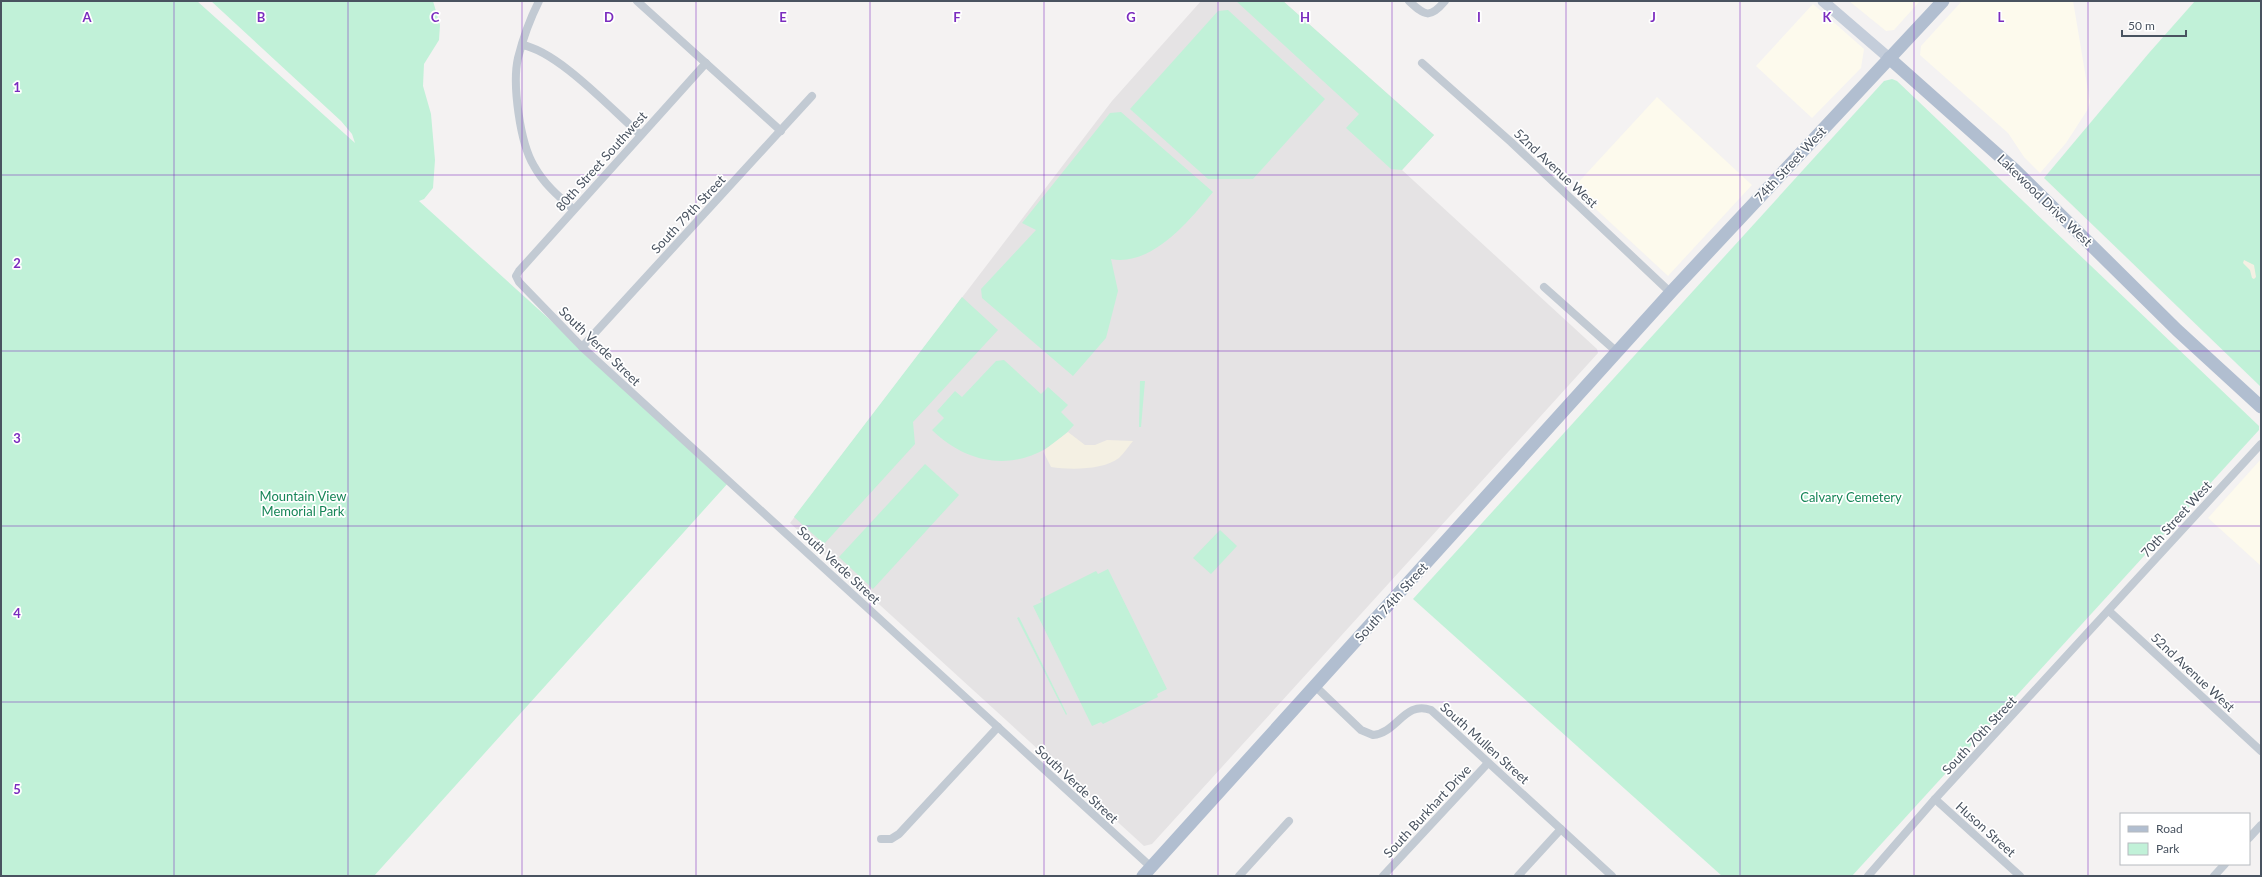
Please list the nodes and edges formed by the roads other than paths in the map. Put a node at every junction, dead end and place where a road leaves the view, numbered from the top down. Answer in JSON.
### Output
{"nodes":[{"id":1,"x":539,"y":1,"type":"edge"},
{"id":2,"x":637,"y":1,"type":"edge"},
{"id":3,"x":1409,"y":1,"type":"edge"},
{"id":4,"x":1445,"y":1,"type":"edge"},
{"id":5,"x":1823,"y":1,"type":"edge"},
{"id":6,"x":1943,"y":1,"type":"edge"},
{"id":7,"x":522,"y":45,"type":"junction"},
{"id":8,"x":1889,"y":58,"type":"junction"},
{"id":9,"x":1422,"y":62,"type":"dead end"},
{"id":10,"x":706,"y":63,"type":"junction"},
{"id":11,"x":812,"y":96,"type":"dead end"},
{"id":12,"x":781,"y":131,"type":"junction"},
{"id":13,"x":641,"y":135,"type":"junction"},
{"id":14,"x":573,"y":209,"type":"junction"},
{"id":15,"x":516,"y":276,"type":"joint"},
{"id":16,"x":1544,"y":287,"type":"dead end"},
{"id":17,"x":1671,"y":293,"type":"junction"},
{"id":18,"x":1639,"y":328,"type":"joint"},
{"id":19,"x":582,"y":347,"type":"junction"},
{"id":20,"x":1617,"y":352,"type":"junction"},
{"id":21,"x":2261,"y":407,"type":"edge"},
{"id":22,"x":2261,"y":444,"type":"edge"},
{"id":23,"x":2109,"y":611,"type":"junction"},
{"id":24,"x":1315,"y":686,"type":"junction"},
{"id":25,"x":998,"y":727,"type":"junction"},
{"id":26,"x":2261,"y":751,"type":"edge"},
{"id":27,"x":1488,"y":763,"type":"junction"},
{"id":28,"x":1935,"y":799,"type":"junction"},
{"id":29,"x":1289,"y":821,"type":"dead end"},
{"id":30,"x":2261,"y":825,"type":"edge"},
{"id":31,"x":1561,"y":829,"type":"junction"},
{"id":32,"x":2250,"y":837,"type":"edge"},
{"id":33,"x":881,"y":839,"type":"dead end"},
{"id":34,"x":2224,"y":865,"type":"edge"},
{"id":35,"x":1147,"y":872,"type":"edge"},
{"id":36,"x":1239,"y":876,"type":"edge"},
{"id":37,"x":1383,"y":876,"type":"edge"},
{"id":38,"x":1518,"y":876,"type":"edge"},
{"id":39,"x":1612,"y":876,"type":"edge"},
{"id":40,"x":1868,"y":876,"type":"edge"},
{"id":41,"x":2020,"y":876,"type":"edge"},
{"id":42,"x":2214,"y":876,"type":"edge"}],
"edges":[{"from":1,"to":7,"type":"street"},
{"from":2,"to":10,"type":"street"},
{"from":3,"to":4,"type":"street"},
{"from":5,"to":8,"type":"main road","name":"Lakewood Drive West"},
{"from":6,"to":8,"type":"main road","name":"74th Street West"},
{"from":7,"to":13,"type":"street"},
{"from":7,"to":14,"type":"street"},
{"from":8,"to":17,"type":"main road","name":"74th Street West"},
{"from":8,"to":21,"type":"main road","name":"Lakewood Drive West"},
{"from":9,"to":17,"type":"street","name":"52nd Avenue West"},
{"from":10,"to":12,"type":"street"},
{"from":10,"to":13,"type":"street","name":"80th Street Southwest"},
{"from":11,"to":12,"type":"street","name":"South 79th Street"},
{"from":12,"to":19,"type":"street","name":"South 79th Street"},
{"from":13,"to":14,"type":"street","name":"80th Street Southwest"},
{"from":14,"to":15,"type":"street","name":"80th Street Southwest"},
{"from":15,"to":19,"type":"street","name":"South Verde Street"},
{"from":16,"to":20,"type":"street"},
{"from":17,"to":18,"type":"main road","name":"74th Street West"},
{"from":18,"to":20,"type":"main road","name":"South 74th Street"},
{"from":19,"to":25,"type":"street","name":"South Verde Street"},
{"from":20,"to":24,"type":"main road","name":"South 74th Street"},
{"from":22,"to":23,"type":"street","name":"70th Street West"},
{"from":23,"to":26,"type":"street","name":"52nd Avenue West"},
{"from":23,"to":28,"type":"street","name":"South 70th Street"},
{"from":24,"to":27,"type":"street","name":"South Mullen Street"},
{"from":24,"to":35,"type":"main road","name":"South 74th Street"},
{"from":25,"to":33,"type":"street"},
{"from":25,"to":35,"type":"street","name":"South Verde Street"},
{"from":27,"to":31,"type":"street","name":"South Mullen Street"},
{"from":27,"to":37,"type":"street","name":"South Burkhart Drive"},
{"from":28,"to":40,"type":"street","name":"South 70th Street"},
{"from":28,"to":41,"type":"street","name":"Huson Street"},
{"from":29,"to":36,"type":"street"},
{"from":30,"to":32,"type":"street"},
{"from":31,"to":38,"type":"street"},
{"from":31,"to":39,"type":"street","name":"South Mullen Street"},
{"from":34,"to":42,"type":"street"}]}
